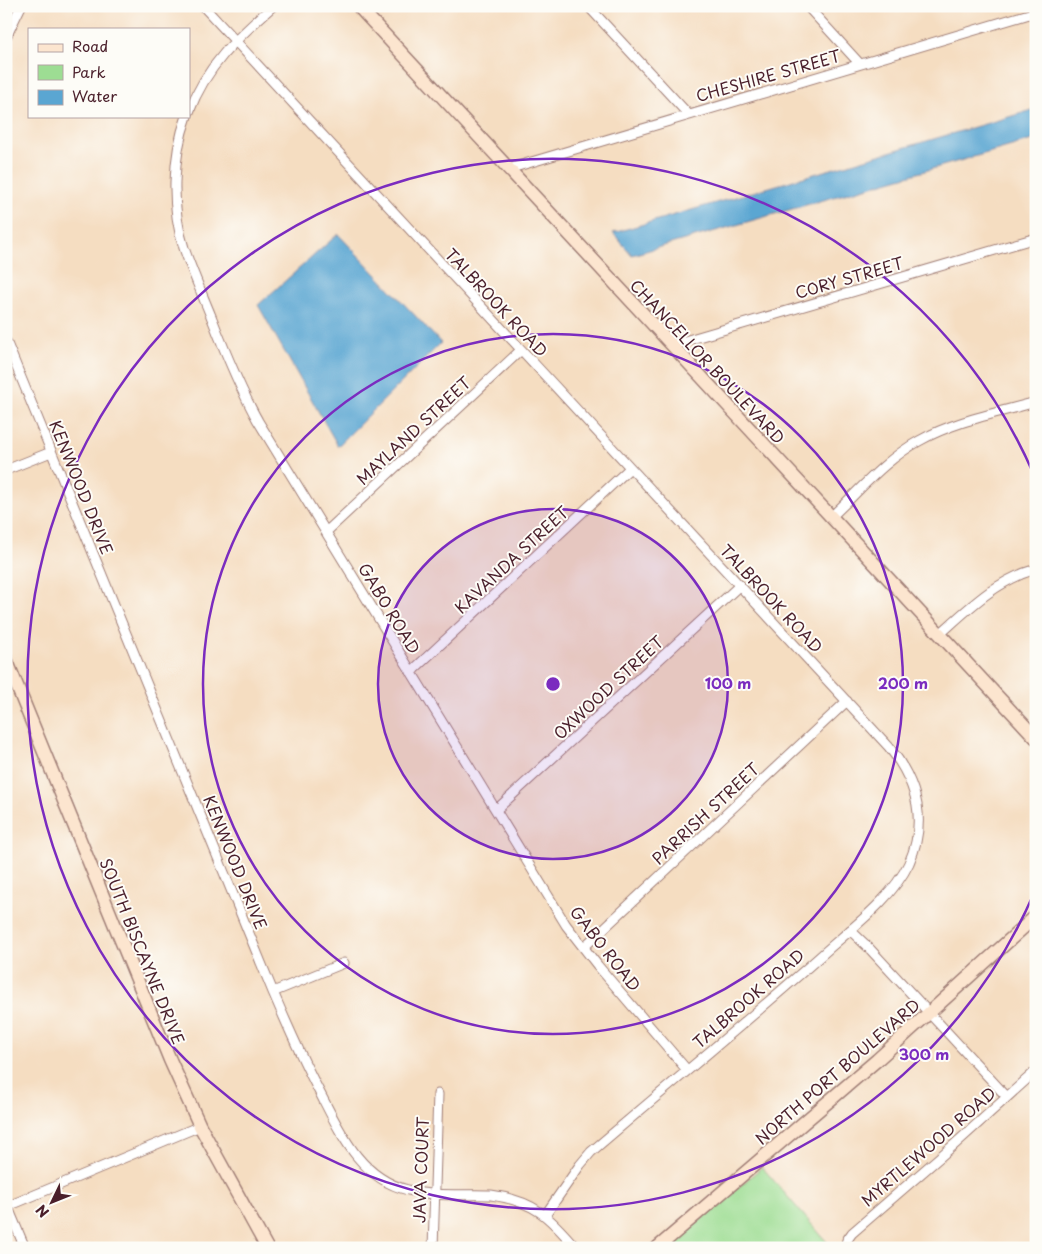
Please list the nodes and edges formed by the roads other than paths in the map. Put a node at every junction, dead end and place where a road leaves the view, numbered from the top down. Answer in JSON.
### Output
{"nodes":[{"id":1,"x":21,"y":6,"type":"edge"},
{"id":2,"x":203,"y":6,"type":"edge"},
{"id":3,"x":273,"y":6,"type":"edge"},
{"id":4,"x":358,"y":6,"type":"edge"},
{"id":5,"x":588,"y":6,"type":"edge"},
{"id":6,"x":806,"y":6,"type":"edge"},
{"id":7,"x":1025,"y":6,"type":"edge"},
{"id":8,"x":1034,"y":13,"type":"edge"},
{"id":9,"x":6,"y":36,"type":"edge"},
{"id":10,"x":235,"y":41,"type":"junction"},
{"id":11,"x":860,"y":64,"type":"junction"},
{"id":12,"x":190,"y":110,"type":"edge"},
{"id":13,"x":688,"y":114,"type":"junction"},
{"id":14,"x":186,"y":118,"type":"edge"},
{"id":15,"x":508,"y":169,"type":"junction"},
{"id":16,"x":1036,"y":238,"type":"edge"},
{"id":17,"x":6,"y":341,"type":"edge"},
{"id":18,"x":671,"y":345,"type":"junction"},
{"id":19,"x":521,"y":350,"type":"junction"},
{"id":20,"x":1036,"y":402,"type":"edge"},
{"id":21,"x":52,"y":452,"type":"junction"},
{"id":22,"x":630,"y":468,"type":"junction"},
{"id":23,"x":6,"y":470,"type":"edge"},
{"id":24,"x":832,"y":516,"type":"junction"},
{"id":25,"x":326,"y":532,"type":"junction"},
{"id":26,"x":1036,"y":569,"type":"edge"},
{"id":27,"x":740,"y":585,"type":"junction"},
{"id":28,"x":940,"y":634,"type":"junction"},
{"id":29,"x":6,"y":659,"type":"edge"},
{"id":30,"x":411,"y":672,"type":"junction"},
{"id":31,"x":847,"y":701,"type":"junction"},
{"id":32,"x":1036,"y":738,"type":"edge"},
{"id":33,"x":496,"y":810,"type":"junction"},
{"id":34,"x":1036,"y":916,"type":"edge"},
{"id":35,"x":850,"y":930,"type":"junction"},
{"id":36,"x":584,"y":948,"type":"junction"},
{"id":37,"x":344,"y":963,"type":"dead end"},
{"id":38,"x":273,"y":992,"type":"junction"},
{"id":39,"x":928,"y":1013,"type":"junction"},
{"id":40,"x":687,"y":1070,"type":"junction"},
{"id":41,"x":1036,"y":1070,"type":"edge"},
{"id":42,"x":438,"y":1094,"type":"dead end"},
{"id":43,"x":1007,"y":1097,"type":"junction"},
{"id":44,"x":200,"y":1126,"type":"junction"},
{"id":45,"x":434,"y":1193,"type":"junction"},
{"id":46,"x":7,"y":1206,"type":"edge"},
{"id":47,"x":546,"y":1214,"type":"junction"},
{"id":48,"x":24,"y":1248,"type":"edge"},
{"id":49,"x":267,"y":1248,"type":"edge"},
{"id":50,"x":433,"y":1248,"type":"edge"},
{"id":51,"x":576,"y":1248,"type":"edge"},
{"id":52,"x":658,"y":1248,"type":"edge"},
{"id":53,"x":845,"y":1248,"type":"edge"}],
"edges":[{"from":1,"to":9,"type":"street"},
{"from":2,"to":10,"type":"street","name":"TALBROOK ROAD"},
{"from":3,"to":10,"type":"street"},
{"from":4,"to":15,"type":"street","name":"CHANCELLOR BOULEVARD"},
{"from":5,"to":13,"type":"street"},
{"from":6,"to":11,"type":"street"},
{"from":7,"to":8,"type":"street"},
{"from":8,"to":11,"type":"street","name":"CHESHIRE STREET"},
{"from":10,"to":12,"type":"street"},
{"from":10,"to":19,"type":"street","name":"TALBROOK ROAD"},
{"from":11,"to":13,"type":"street","name":"CHESHIRE STREET"},
{"from":13,"to":15,"type":"street","name":"CHESHIRE STREET"},
{"from":14,"to":25,"type":"street","name":"GABO ROAD"},
{"from":15,"to":18,"type":"street","name":"CHANCELLOR BOULEVARD"},
{"from":16,"to":18,"type":"street","name":"CORY STREET"},
{"from":17,"to":21,"type":"street","name":"KENWOOD DRIVE"},
{"from":18,"to":24,"type":"street","name":"CHANCELLOR BOULEVARD"},
{"from":19,"to":22,"type":"street","name":"TALBROOK ROAD"},
{"from":19,"to":25,"type":"street","name":"MAYLAND STREET"},
{"from":20,"to":24,"type":"street"},
{"from":21,"to":23,"type":"street"},
{"from":21,"to":38,"type":"street","name":"KENWOOD DRIVE"},
{"from":22,"to":27,"type":"street","name":"TALBROOK ROAD"},
{"from":22,"to":30,"type":"street","name":"KAVANDA STREET"},
{"from":24,"to":28,"type":"street","name":"CHANCELLOR BOULEVARD"},
{"from":25,"to":30,"type":"street","name":"GABO ROAD"},
{"from":26,"to":28,"type":"street"},
{"from":27,"to":31,"type":"street","name":"TALBROOK ROAD"},
{"from":27,"to":33,"type":"street","name":"OXWOOD STREET"},
{"from":28,"to":32,"type":"street","name":"CHANCELLOR BOULEVARD"},
{"from":29,"to":44,"type":"street","name":"SOUTH BISCAYNE DRIVE"},
{"from":30,"to":33,"type":"street","name":"GABO ROAD"},
{"from":31,"to":35,"type":"street","name":"TALBROOK ROAD"},
{"from":31,"to":36,"type":"street","name":"PARRISH STREET"},
{"from":33,"to":36,"type":"street","name":"GABO ROAD"},
{"from":34,"to":39,"type":"street","name":"NORTH PORT BOULEVARD"},
{"from":35,"to":39,"type":"street"},
{"from":35,"to":40,"type":"street","name":"TALBROOK ROAD"},
{"from":36,"to":40,"type":"street","name":"GABO ROAD"},
{"from":37,"to":38,"type":"street"},
{"from":38,"to":45,"type":"street","name":"KENWOOD DRIVE"},
{"from":39,"to":43,"type":"street"},
{"from":39,"to":52,"type":"street","name":"NORTH PORT BOULEVARD"},
{"from":40,"to":47,"type":"street","name":"TALBROOK ROAD"},
{"from":41,"to":43,"type":"street","name":"MYRTLEWOOD ROAD"},
{"from":42,"to":45,"type":"street","name":"JAVA COURT"},
{"from":43,"to":53,"type":"street","name":"MYRTLEWOOD ROAD"},
{"from":44,"to":46,"type":"street"},
{"from":44,"to":49,"type":"street","name":"SOUTH BISCAYNE DRIVE"},
{"from":45,"to":47,"type":"street","name":"KENWOOD DRIVE"},
{"from":45,"to":50,"type":"street","name":"JAVA COURT"},
{"from":46,"to":48,"type":"street"},
{"from":47,"to":51,"type":"street","name":"KENWOOD DRIVE"}]}
